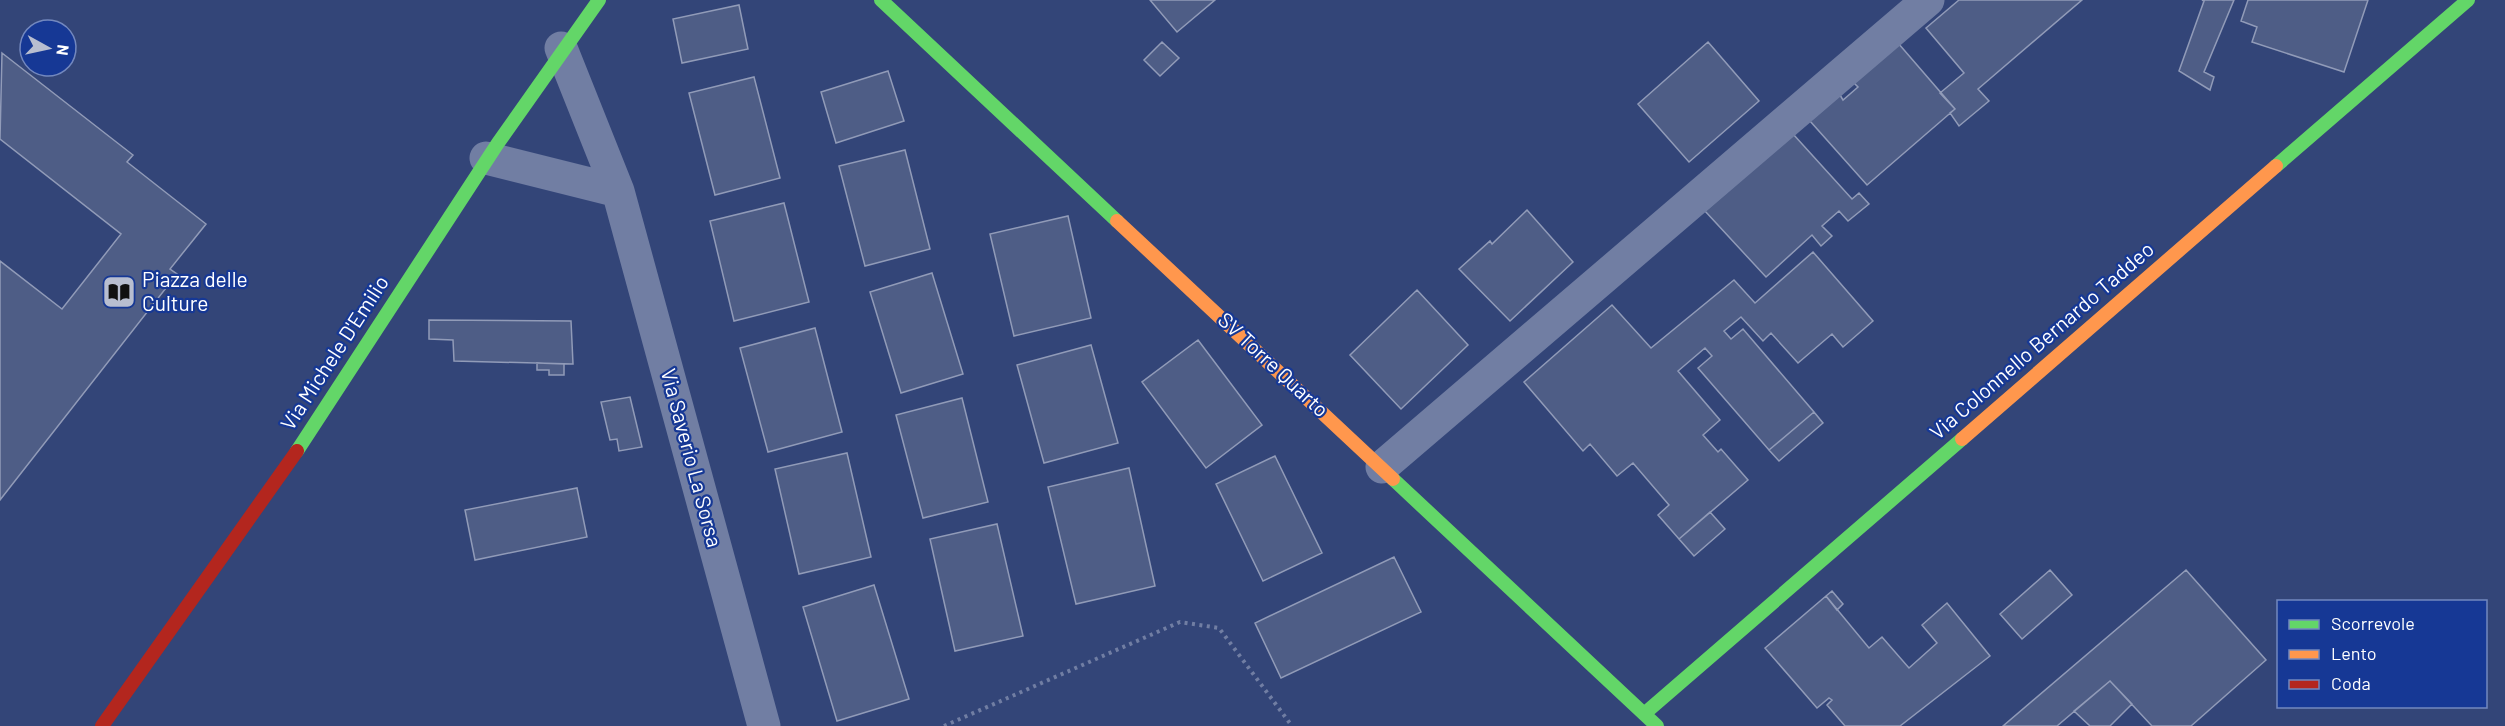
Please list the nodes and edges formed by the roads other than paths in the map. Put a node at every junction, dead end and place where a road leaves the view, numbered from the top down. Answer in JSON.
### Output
{"nodes":[{"id":1,"x":599,"y":0,"type":"edge"},
{"id":2,"x":1928,"y":0,"type":"edge"},
{"id":3,"x":2468,"y":0,"type":"edge"},
{"id":4,"x":879,"y":2,"type":"edge"},
{"id":5,"x":561,"y":48,"type":"junction"},
{"id":6,"x":486,"y":158,"type":"junction"},
{"id":7,"x":618,"y":191,"type":"junction"},
{"id":8,"x":1382,"y":467,"type":"junction"},
{"id":9,"x":1644,"y":714,"type":"junction"},
{"id":10,"x":102,"y":726,"type":"edge"},
{"id":11,"x":764,"y":726,"type":"edge"},
{"id":12,"x":1657,"y":726,"type":"edge"}],
"edges":[{"from":1,"to":5,"type":"street","name":"Via Michele D'Emilio"},
{"from":2,"to":8,"type":"street"},
{"from":3,"to":9,"type":"street","name":"Via Colonnello Bernardo Taddeo"},
{"from":4,"to":8,"type":"street","name":"SV Torre Quarto"},
{"from":5,"to":6,"type":"street","name":"Via Michele D'Emilio"},
{"from":5,"to":7,"type":"street","name":"Via Saverio La Sorsa"},
{"from":6,"to":7,"type":"street"},
{"from":6,"to":10,"type":"street","name":"Via Michele D'Emilio"},
{"from":7,"to":11,"type":"street","name":"Via Saverio La Sorsa"},
{"from":8,"to":9,"type":"street","name":"SV Torre Quarto"},
{"from":9,"to":12,"type":"street","name":"SV Torre Quarto"}]}
